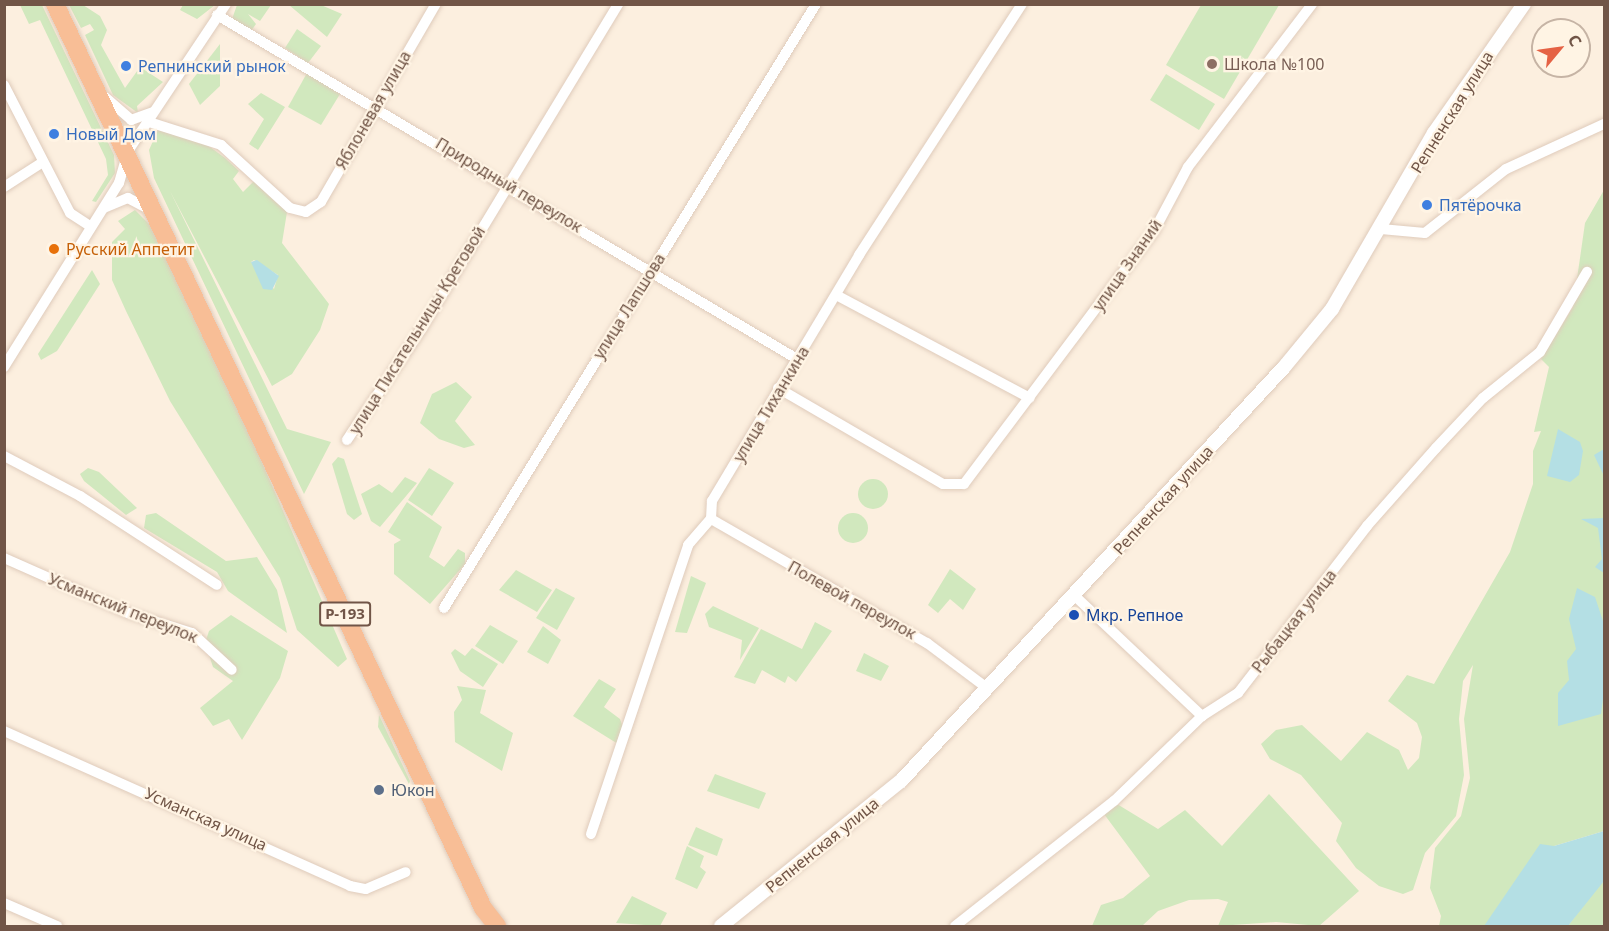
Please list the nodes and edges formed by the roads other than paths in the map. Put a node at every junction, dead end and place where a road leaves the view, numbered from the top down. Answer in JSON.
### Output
{"nodes":[{"id":1,"x":55,"y":4,"type":"edge"},
{"id":2,"x":226,"y":4,"type":"edge"},
{"id":3,"x":436,"y":4,"type":"edge"},
{"id":4,"x":618,"y":4,"type":"edge"},
{"id":5,"x":816,"y":4,"type":"edge"},
{"id":6,"x":1022,"y":4,"type":"edge"},
{"id":7,"x":1312,"y":4,"type":"edge"},
{"id":8,"x":1524,"y":4,"type":"edge"},
{"id":9,"x":218,"y":15,"type":"junction"},
{"id":10,"x":4,"y":85,"type":"edge"},
{"id":11,"x":95,"y":85,"type":"junction"},
{"id":12,"x":163,"y":100,"type":"junction"},
{"id":13,"x":374,"y":105,"type":"junction"},
{"id":14,"x":149,"y":122,"type":"junction"},
{"id":15,"x":1605,"y":124,"type":"edge"},
{"id":16,"x":128,"y":151,"type":"junction"},
{"id":17,"x":43,"y":162,"type":"junction"},
{"id":18,"x":507,"y":184,"type":"junction"},
{"id":19,"x":4,"y":187,"type":"edge"},
{"id":20,"x":99,"y":211,"type":"junction"},
{"id":21,"x":90,"y":226,"type":"junction"},
{"id":22,"x":1382,"y":229,"type":"junction"},
{"id":23,"x":165,"y":230,"type":"junction"},
{"id":24,"x":651,"y":269,"type":"junction"},
{"id":25,"x":1587,"y":272,"type":"dead end"},
{"id":26,"x":838,"y":296,"type":"junction"},
{"id":27,"x":797,"y":359,"type":"junction"},
{"id":28,"x":4,"y":367,"type":"edge"},
{"id":29,"x":778,"y":388,"type":"junction"},
{"id":30,"x":1030,"y":398,"type":"junction"},
{"id":31,"x":347,"y":440,"type":"dead end"},
{"id":32,"x":4,"y":456,"type":"edge"},
{"id":33,"x":711,"y":519,"type":"junction"},
{"id":34,"x":4,"y":558,"type":"edge"},
{"id":35,"x":218,"y":585,"type":"dead end"},
{"id":36,"x":1075,"y":596,"type":"junction"},
{"id":37,"x":444,"y":608,"type":"dead end"},
{"id":38,"x":232,"y":670,"type":"dead end"},
{"id":39,"x":987,"y":688,"type":"junction"},
{"id":40,"x":1202,"y":716,"type":"junction"},
{"id":41,"x":4,"y":731,"type":"edge"},
{"id":42,"x":591,"y":834,"type":"dead end"},
{"id":43,"x":406,"y":872,"type":"dead end"},
{"id":44,"x":4,"y":903,"type":"edge"},
{"id":45,"x":483,"y":908,"type":"junction"},
{"id":46,"x":57,"y":927,"type":"edge"},
{"id":47,"x":488,"y":927,"type":"edge"},
{"id":48,"x":497,"y":927,"type":"edge"},
{"id":49,"x":721,"y":927,"type":"edge"},
{"id":50,"x":955,"y":927,"type":"edge"}],
"edges":[{"from":1,"to":11,"type":"highway","number":"Р-193"},
{"from":2,"to":9,"type":"street"},
{"from":3,"to":13,"type":"street","name":"Яблоневая улица"},
{"from":4,"to":18,"type":"street","name":"улица Писательницы Кретовой"},
{"from":5,"to":24,"type":"street","name":"улица Лапшова"},
{"from":6,"to":26,"type":"street","name":"улица Тиханкина"},
{"from":7,"to":30,"type":"street","name":"улица Знаний"},
{"from":8,"to":22,"type":"street","name":"Репненская улица"},
{"from":9,"to":12,"type":"street"},
{"from":9,"to":13,"type":"street","name":"Природный переулок"},
{"from":10,"to":17,"type":"street"},
{"from":11,"to":12,"type":"street"},
{"from":11,"to":16,"type":"highway","number":"Р-193"},
{"from":12,"to":14,"type":"street"},
{"from":13,"to":14,"type":"street","name":"Яблоневая улица"},
{"from":13,"to":18,"type":"street","name":"Природный переулок"},
{"from":14,"to":16,"type":"street"},
{"from":15,"to":22,"type":"street"},
{"from":16,"to":20,"type":"street"},
{"from":16,"to":23,"type":"highway","number":"Р-193"},
{"from":17,"to":19,"type":"street"},
{"from":17,"to":21,"type":"street"},
{"from":18,"to":24,"type":"street","name":"Природный переулок"},
{"from":18,"to":31,"type":"street","name":"улица Писательницы Кретовой"},
{"from":20,"to":21,"type":"street"},
{"from":20,"to":23,"type":"street"},
{"from":21,"to":28,"type":"street"},
{"from":22,"to":36,"type":"street","name":"Репненская улица"},
{"from":23,"to":45,"type":"highway","number":"Р-193"},
{"from":24,"to":27,"type":"street","name":"Природный переулок"},
{"from":24,"to":37,"type":"street","name":"улица Лапшова"},
{"from":25,"to":40,"type":"street","name":"Рыбацкая улица"},
{"from":26,"to":27,"type":"street","name":"улица Тиханкина"},
{"from":26,"to":30,"type":"street"},
{"from":27,"to":29,"type":"street","name":"улица Тиханкина"},
{"from":29,"to":30,"type":"street","name":"улица Знаний"},
{"from":29,"to":33,"type":"street","name":"улица Тиханкина"},
{"from":32,"to":35,"type":"street"},
{"from":33,"to":39,"type":"street","name":"Полевой переулок"},
{"from":33,"to":42,"type":"street","name":"улица Тиханкина"},
{"from":34,"to":38,"type":"street","name":"Усманский переулок"},
{"from":36,"to":39,"type":"street","name":"Репненская улица"},
{"from":36,"to":40,"type":"street"},
{"from":39,"to":49,"type":"street","name":"Репненская улица"},
{"from":40,"to":50,"type":"street","name":"Рыбацкая улица"},
{"from":41,"to":43,"type":"street","name":"Усманская улица"},
{"from":44,"to":46,"type":"street"},
{"from":45,"to":47,"type":"highway"},
{"from":45,"to":48,"type":"highway","number":"Р-193"}]}
